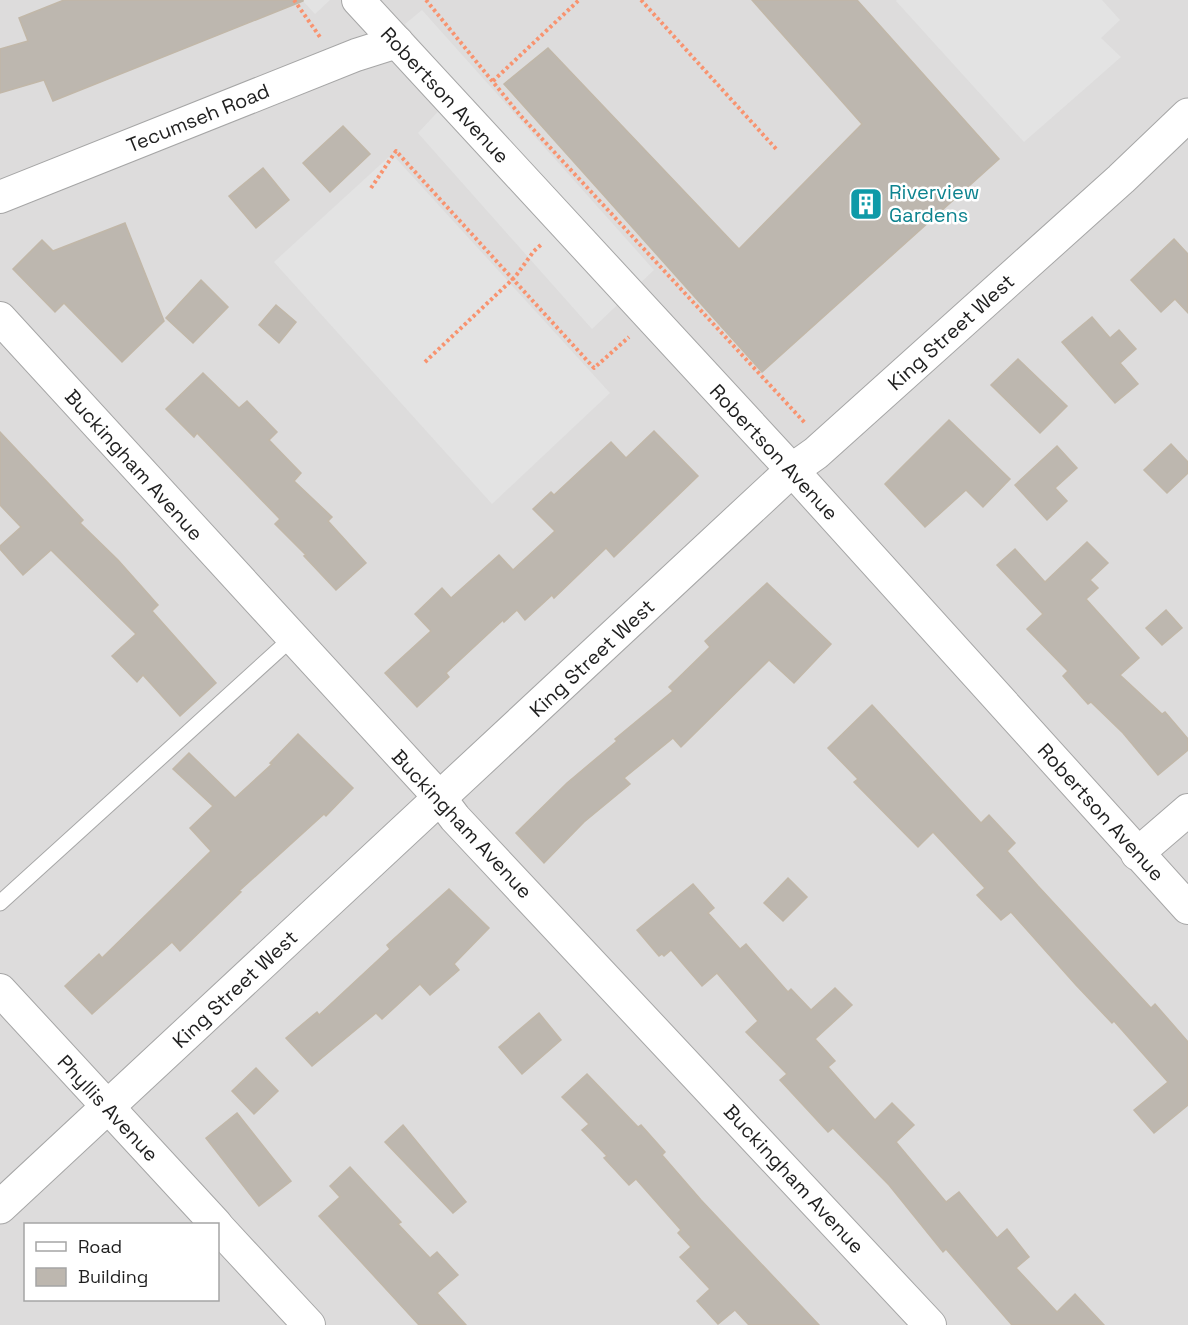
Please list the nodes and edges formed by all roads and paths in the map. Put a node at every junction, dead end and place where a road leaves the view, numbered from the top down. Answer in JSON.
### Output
{"nodes":[{"id":1,"x":294,"y":0,"type":"edge"},
{"id":2,"x":357,"y":0,"type":"edge"},
{"id":3,"x":426,"y":0,"type":"edge"},
{"id":4,"x":579,"y":0,"type":"edge"},
{"id":5,"x":641,"y":0,"type":"edge"},
{"id":6,"x":397,"y":42,"type":"junction"},
{"id":7,"x":334,"y":64,"type":"junction"},
{"id":8,"x":493,"y":81,"type":"junction"},
{"id":9,"x":1188,"y":115,"type":"edge"},
{"id":10,"x":777,"y":150,"type":"dead end"},
{"id":11,"x":370,"y":188,"type":"dead end"},
{"id":12,"x":0,"y":196,"type":"edge"},
{"id":13,"x":565,"y":226,"type":"junction"},
{"id":14,"x":512,"y":279,"type":"junction"},
{"id":15,"x":0,"y":318,"type":"edge"},
{"id":16,"x":650,"y":318,"type":"junction"},
{"id":17,"x":425,"y":362,"type":"dead end"},
{"id":18,"x":806,"y":423,"type":"dead end"},
{"id":19,"x":792,"y":470,"type":"junction"},
{"id":20,"x":292,"y":638,"type":"junction"},
{"id":21,"x":440,"y":798,"type":"junction"},
{"id":22,"x":1188,"y":810,"type":"edge"},
{"id":23,"x":1137,"y":854,"type":"junction"},
{"id":24,"x":0,"y":903,"type":"edge"},
{"id":25,"x":1188,"y":908,"type":"edge"},
{"id":26,"x":0,"y":990,"type":"edge"},
{"id":27,"x":108,"y":1107,"type":"junction"},
{"id":28,"x":0,"y":1207,"type":"edge"},
{"id":29,"x":214,"y":1223,"type":"edge"},
{"id":30,"x":219,"y":1228,"type":"edge"},
{"id":31,"x":309,"y":1325,"type":"edge"},
{"id":32,"x":930,"y":1325,"type":"edge"}],
"edges":[{"from":1,"to":7,"type":"path"},
{"from":2,"to":6,"type":"street","name":"Robertson Avenue"},
{"from":3,"to":8,"type":"path"},
{"from":4,"to":8,"type":"path"},
{"from":5,"to":10,"type":"path"},
{"from":6,"to":7,"type":"street","name":"Tecumseh Road"},
{"from":6,"to":13,"type":"street","name":"Robertson Avenue"},
{"from":7,"to":12,"type":"street","name":"Tecumseh Road"},
{"from":8,"to":18,"type":"path"},
{"from":9,"to":19,"type":"street","name":"King Street West"},
{"from":11,"to":14,"type":"path"},
{"from":13,"to":14,"type":"path"},
{"from":13,"to":16,"type":"street","name":"Robertson Avenue"},
{"from":14,"to":16,"type":"path"},
{"from":14,"to":17,"type":"path"},
{"from":15,"to":20,"type":"street","name":"Buckingham Avenue"},
{"from":16,"to":19,"type":"street","name":"Robertson Avenue"},
{"from":19,"to":21,"type":"street","name":"King Street West"},
{"from":19,"to":23,"type":"street","name":"Robertson Avenue"},
{"from":20,"to":21,"type":"street","name":"Buckingham Avenue"},
{"from":20,"to":24,"type":"lane"},
{"from":21,"to":27,"type":"street","name":"King Street West"},
{"from":21,"to":32,"type":"street","name":"Buckingham Avenue"},
{"from":22,"to":23,"type":"street"},
{"from":23,"to":25,"type":"street","name":"Robertson Avenue"},
{"from":26,"to":27,"type":"street","name":"Phyllis Avenue"},
{"from":27,"to":28,"type":"street","name":"King Street West"},
{"from":27,"to":29,"type":"street","name":"Phyllis Avenue"},
{"from":30,"to":31,"type":"street","name":"Phyllis Avenue"}]}
